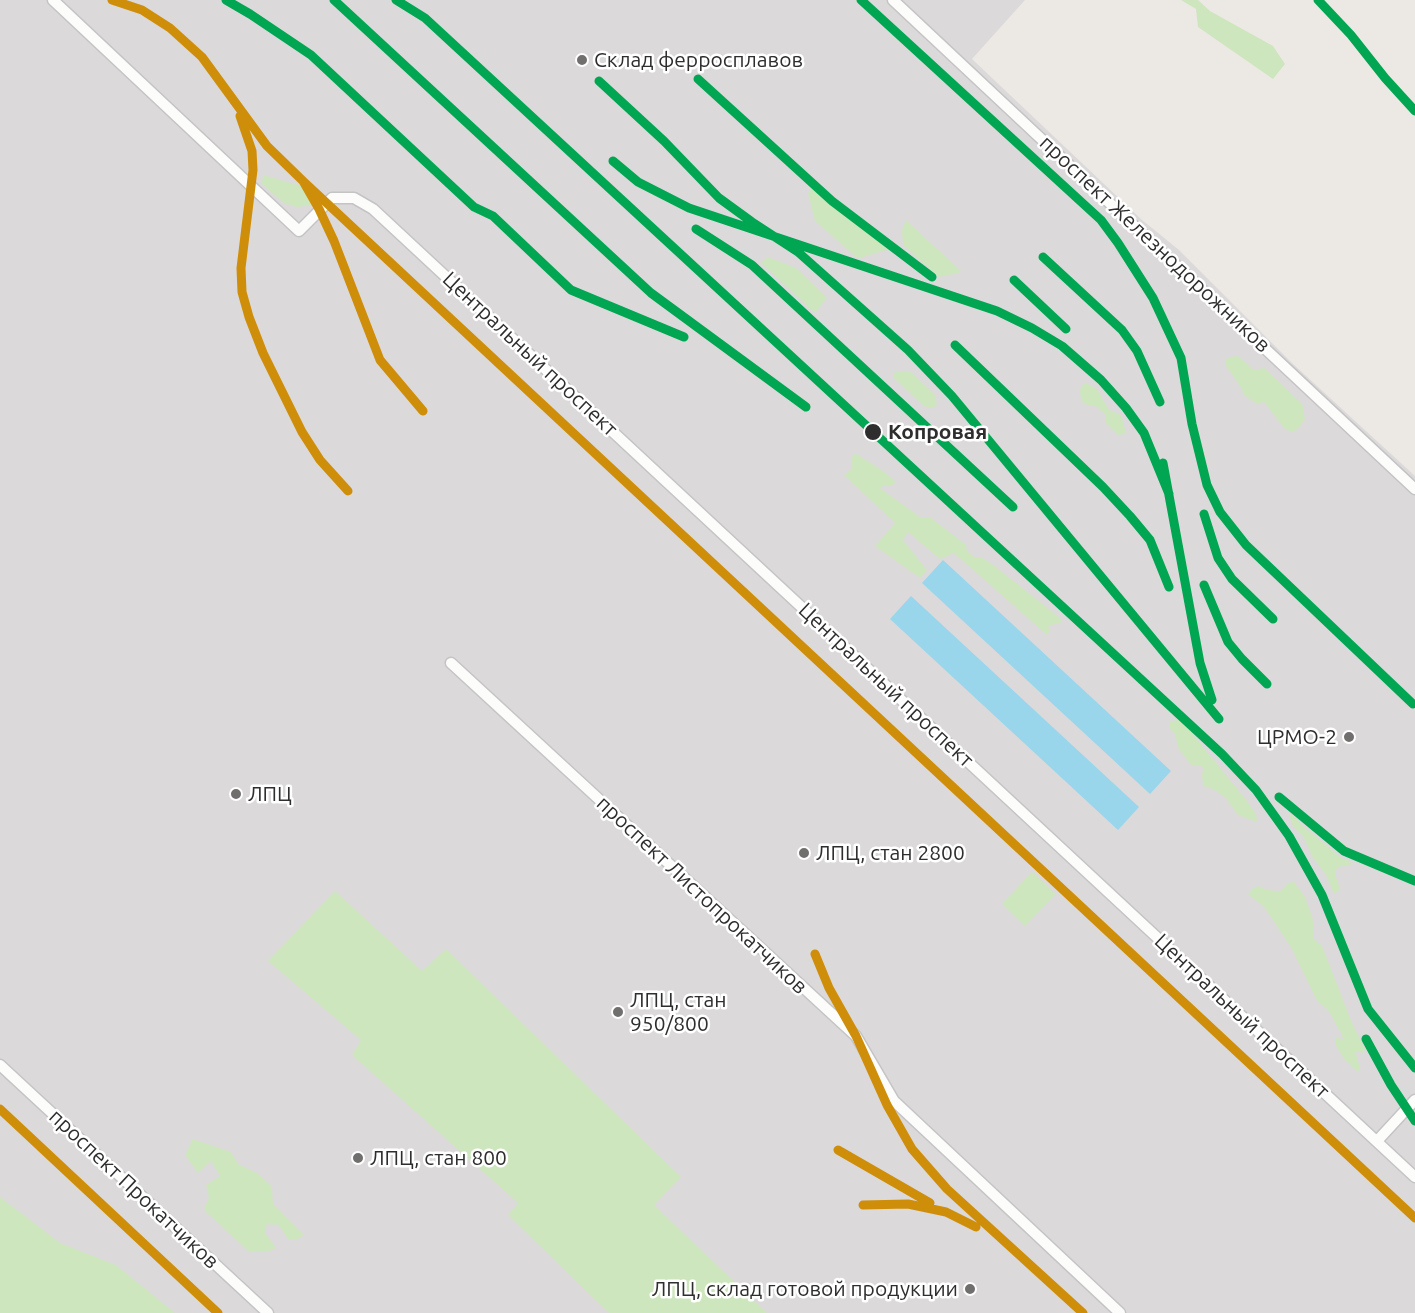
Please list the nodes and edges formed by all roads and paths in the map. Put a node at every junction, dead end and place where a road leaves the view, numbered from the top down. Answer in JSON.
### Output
{"nodes":[{"id":1,"x":53,"y":0,"type":"edge"},
{"id":2,"x":893,"y":0,"type":"edge"},
{"id":3,"x":1415,"y":489,"type":"edge"},
{"id":4,"x":451,"y":663,"type":"dead end"},
{"id":5,"x":0,"y":1065,"type":"edge"},
{"id":6,"x":1415,"y":1100,"type":"edge"},
{"id":7,"x":1377,"y":1141,"type":"junction"},
{"id":8,"x":1415,"y":1177,"type":"edge"},
{"id":9,"x":268,"y":1313,"type":"edge"},
{"id":10,"x":1120,"y":1313,"type":"edge"}],
"edges":[{"from":1,"to":7,"type":"street","name":"Центральный проспект"},
{"from":2,"to":3,"type":"street","name":"проспект Железнодорожников"},
{"from":4,"to":10,"type":"street","name":"проспект Листопрокатчиков"},
{"from":5,"to":9,"type":"street","name":"проспект Прокатчиков"},
{"from":6,"to":7,"type":"street"},
{"from":7,"to":8,"type":"street","name":"Центральный проспект"}]}
